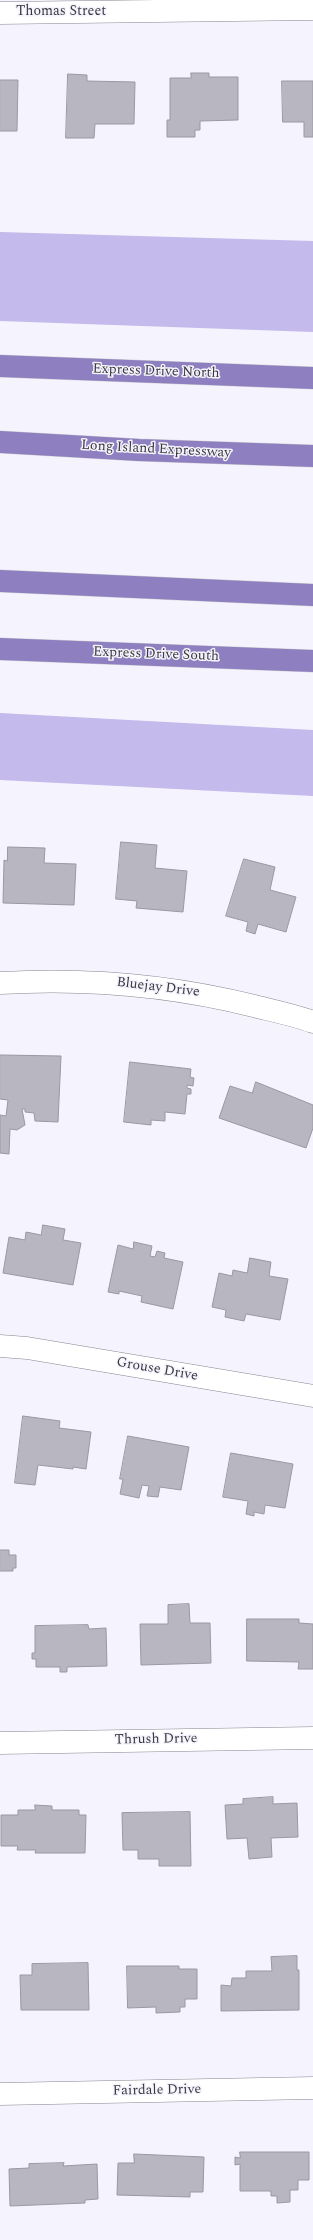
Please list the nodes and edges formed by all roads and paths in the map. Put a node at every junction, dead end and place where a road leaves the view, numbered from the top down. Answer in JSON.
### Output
{"nodes":[{"id":1,"x":313,"y":9,"type":"edge"},
{"id":2,"x":0,"y":13,"type":"edge"},
{"id":3,"x":0,"y":366,"type":"edge"},
{"id":4,"x":313,"y":378,"type":"edge"},
{"id":5,"x":0,"y":442,"type":"edge"},
{"id":6,"x":313,"y":456,"type":"edge"},
{"id":7,"x":0,"y":581,"type":"edge"},
{"id":8,"x":313,"y":595,"type":"edge"},
{"id":9,"x":0,"y":649,"type":"edge"},
{"id":10,"x":313,"y":661,"type":"edge"},
{"id":11,"x":0,"y":983,"type":"edge"},
{"id":12,"x":313,"y":1022,"type":"edge"},
{"id":13,"x":0,"y":1346,"type":"edge"},
{"id":14,"x":313,"y":1396,"type":"edge"},
{"id":15,"x":313,"y":1738,"type":"edge"},
{"id":16,"x":0,"y":1743,"type":"edge"},
{"id":17,"x":313,"y":2088,"type":"edge"},
{"id":18,"x":0,"y":2094,"type":"edge"}],
"edges":[{"from":1,"to":2,"type":"street","name":"Thomas Street"},
{"from":3,"to":4,"type":"highway","name":"Express Drive North"},
{"from":5,"to":6,"type":"highway","name":"Long Island Expressway"},
{"from":7,"to":8,"type":"highway"},
{"from":9,"to":10,"type":"highway","name":"Express Drive South"},
{"from":11,"to":12,"type":"street","name":"Bluejay Drive"},
{"from":13,"to":14,"type":"street","name":"Grouse Drive"},
{"from":15,"to":16,"type":"street","name":"Thrush Drive"},
{"from":17,"to":18,"type":"street","name":"Fairdale Drive"}]}
